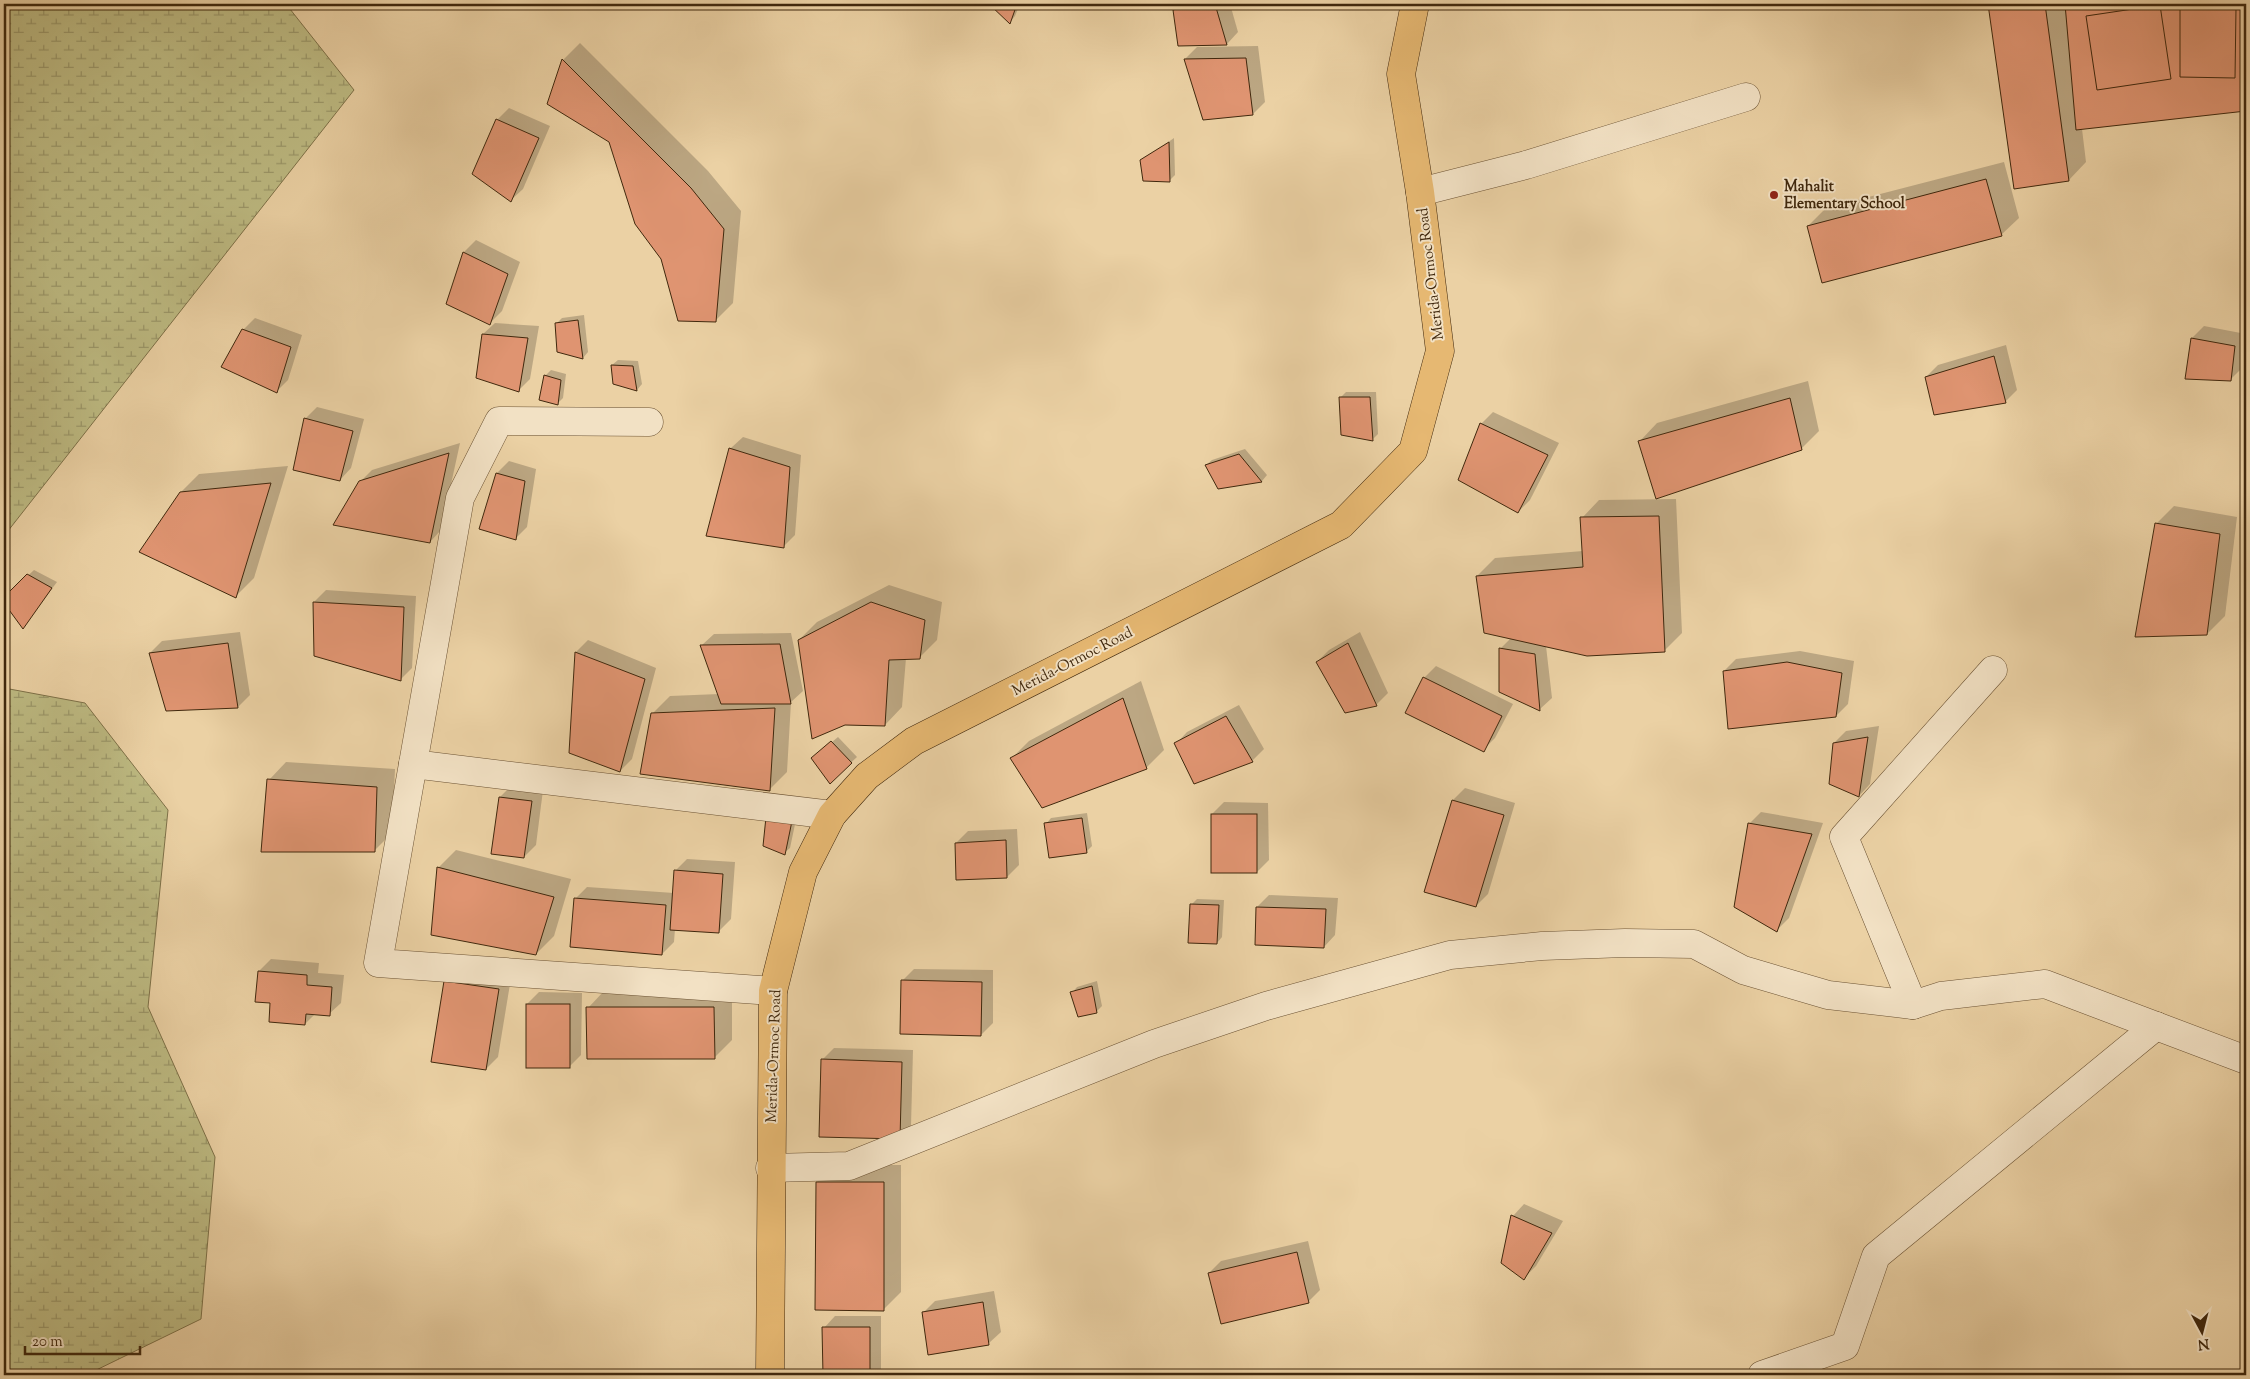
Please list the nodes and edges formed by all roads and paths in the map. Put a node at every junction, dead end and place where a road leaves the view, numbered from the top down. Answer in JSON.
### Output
{"nodes":[{"id":1,"x":1415,"y":4,"type":"edge"},
{"id":2,"x":1746,"y":97,"type":"dead end"},
{"id":3,"x":1420,"y":192,"type":"junction"},
{"id":4,"x":649,"y":422,"type":"dead end"},
{"id":5,"x":1993,"y":670,"type":"dead end"},
{"id":6,"x":413,"y":764,"type":"junction"},
{"id":7,"x":832,"y":815,"type":"junction"},
{"id":8,"x":773,"y":991,"type":"junction"},
{"id":9,"x":1913,"y":1006,"type":"junction"},
{"id":10,"x":2156,"y":1026,"type":"junction"},
{"id":11,"x":2246,"y":1060,"type":"edge"},
{"id":12,"x":770,"y":1168,"type":"junction"},
{"id":13,"x":770,"y":1375,"type":"edge"},
{"id":14,"x":1762,"y":1375,"type":"edge"}],
"edges":[{"from":1,"to":3,"type":"highway","name":"Merida-Ormoc Road"},
{"from":2,"to":3,"type":"street"},
{"from":3,"to":7,"type":"highway","name":"Merida-Ormoc Road"},
{"from":4,"to":6,"type":"street"},
{"from":5,"to":9,"type":"street"},
{"from":6,"to":7,"type":"street"},
{"from":6,"to":8,"type":"street"},
{"from":7,"to":8,"type":"highway","name":"Merida-Ormoc Road"},
{"from":8,"to":12,"type":"highway","name":"Merida-Ormoc Road"},
{"from":9,"to":10,"type":"street"},
{"from":9,"to":12,"type":"street"},
{"from":10,"to":11,"type":"street"},
{"from":10,"to":14,"type":"street"},
{"from":12,"to":13,"type":"highway","name":"Merida-Ormoc Road"}]}
